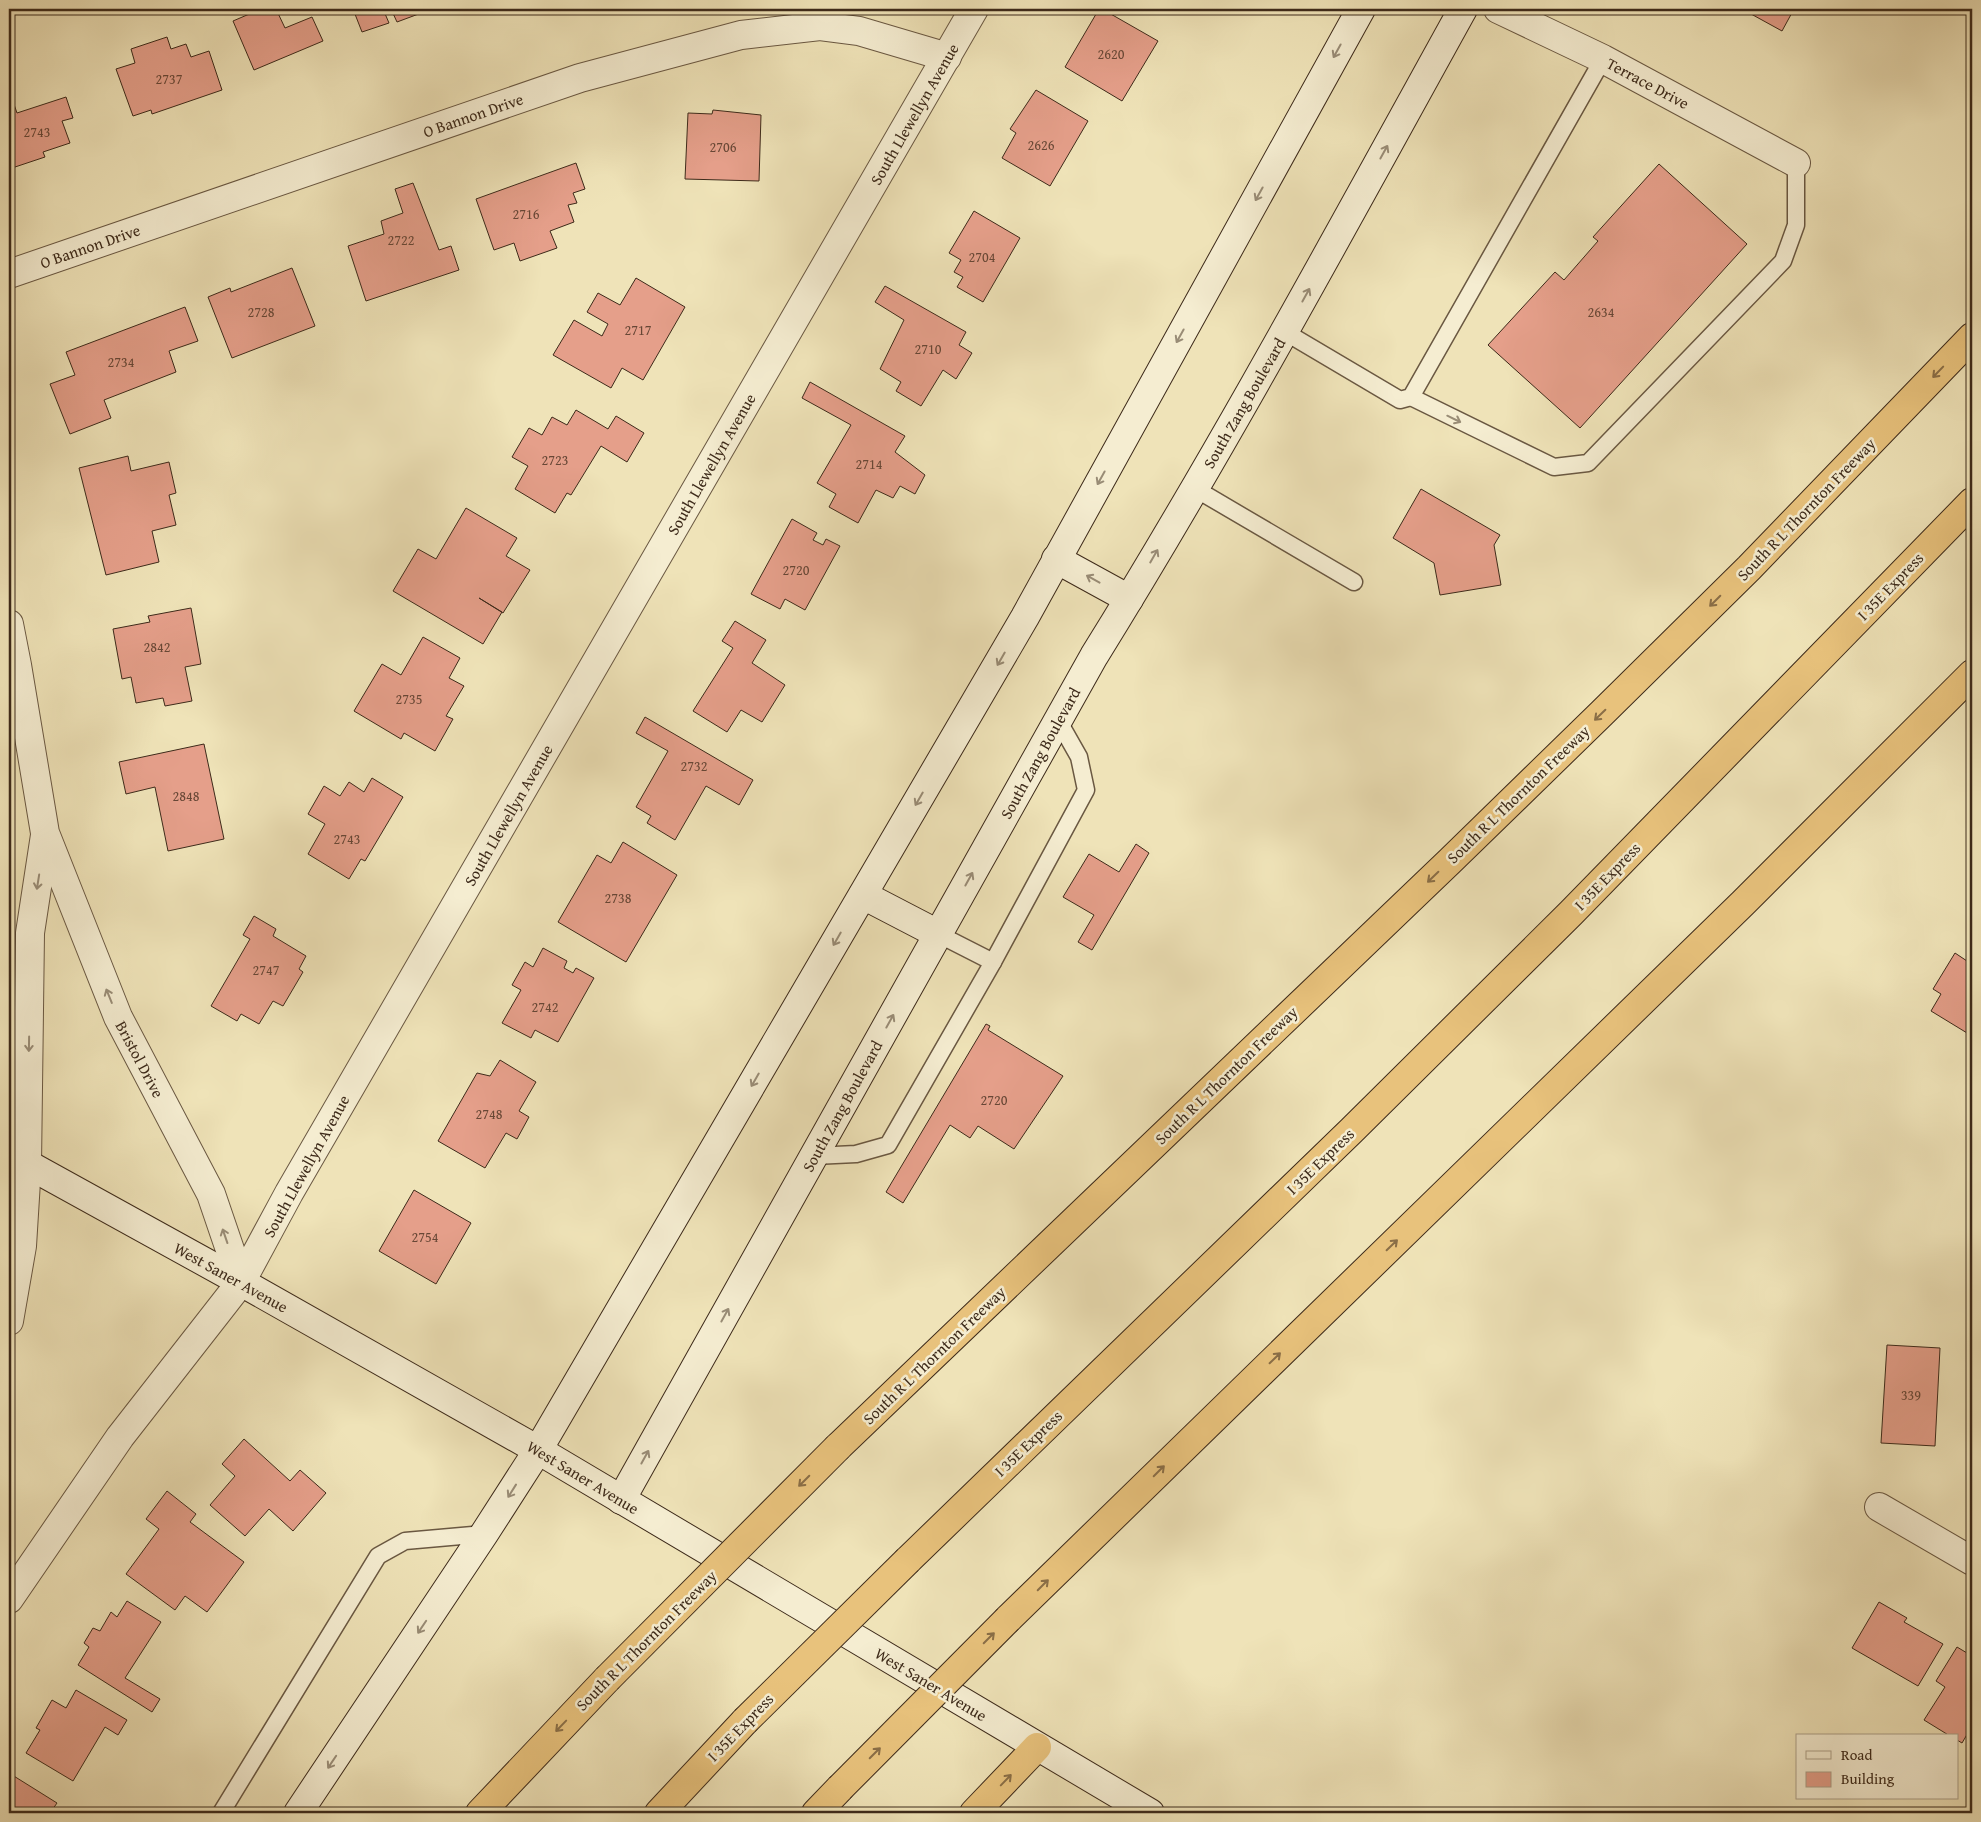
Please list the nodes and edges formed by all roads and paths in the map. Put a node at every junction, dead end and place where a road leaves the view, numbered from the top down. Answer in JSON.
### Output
{"nodes":[{"id":1,"x":974,"y":9,"type":"edge"},
{"id":2,"x":1361,"y":9,"type":"edge"},
{"id":3,"x":1463,"y":9,"type":"edge"},
{"id":4,"x":1498,"y":9,"type":"edge"},
{"id":5,"x":947,"y":57,"type":"junction"},
{"id":6,"x":1603,"y":59,"type":"junction"},
{"id":7,"x":1796,"y":163,"type":"joint"},
{"id":8,"x":9,"y":274,"type":"edge"},
{"id":9,"x":1285,"y":332,"type":"junction"},
{"id":10,"x":1972,"y":337,"type":"edge"},
{"id":11,"x":1410,"y":398,"type":"junction"},
{"id":12,"x":1194,"y":488,"type":"junction"},
{"id":13,"x":1972,"y":502,"type":"edge"},
{"id":14,"x":1056,"y":558,"type":"junction"},
{"id":15,"x":1354,"y":582,"type":"dead end"},
{"id":16,"x":1130,"y":599,"type":"junction"},
{"id":17,"x":9,"y":624,"type":"edge"},
{"id":18,"x":1972,"y":674,"type":"edge"},
{"id":19,"x":1058,"y":720,"type":"junction"},
{"id":20,"x":45,"y":833,"type":"junction"},
{"id":21,"x":863,"y":895,"type":"junction"},
{"id":22,"x":938,"y":934,"type":"junction"},
{"id":23,"x":993,"y":962,"type":"junction"},
{"id":24,"x":814,"y":1156,"type":"junction"},
{"id":25,"x":18,"y":1159,"type":"edge"},
{"id":26,"x":241,"y":1282,"type":"junction"},
{"id":27,"x":9,"y":1321,"type":"edge"},
{"id":28,"x":538,"y":1450,"type":"junction"},
{"id":29,"x":621,"y":1500,"type":"junction"},
{"id":30,"x":1879,"y":1507,"type":"dead end"},
{"id":31,"x":484,"y":1534,"type":"junction"},
{"id":32,"x":1972,"y":1561,"type":"edge"},
{"id":33,"x":9,"y":1599,"type":"edge"},
{"id":34,"x":1037,"y":1747,"type":"junction"},
{"id":35,"x":221,"y":1813,"type":"edge"},
{"id":36,"x":298,"y":1813,"type":"edge"},
{"id":37,"x":480,"y":1813,"type":"edge"},
{"id":38,"x":659,"y":1813,"type":"edge"},
{"id":39,"x":816,"y":1813,"type":"edge"},
{"id":40,"x":974,"y":1813,"type":"edge"},
{"id":41,"x":1150,"y":1813,"type":"edge"}],
"edges":[{"from":1,"to":5,"type":"street","name":"South Llewellyn Avenue"},
{"from":2,"to":14,"type":"street","one_way":true},
{"from":9,"to":3,"type":"street","name":"South Zang Boulevard","one_way":true},
{"from":4,"to":6,"type":"street","name":"Terrace Drive"},
{"from":5,"to":8,"type":"street","name":"O Bannon Drive"},
{"from":5,"to":26,"type":"street","name":"South Llewellyn Avenue"},
{"from":6,"to":7,"type":"street","name":"Terrace Drive"},
{"from":6,"to":11,"type":"lane"},
{"from":11,"to":7,"type":"lane","one_way":true},
{"from":9,"to":11,"type":"lane"},
{"from":9,"to":12,"type":"street","name":"South Zang Boulevard"},
{"from":10,"to":37,"type":"highway","name":"South R L Thornton Freeway","one_way":true,"bridge":true},
{"from":12,"to":15,"type":"lane"},
{"from":16,"to":12,"type":"street","name":"South Zang Boulevard","one_way":true},
{"from":13,"to":38,"type":"highway","name":"I 35E Express","bridge":true},
{"from":16,"to":14,"type":"street","one_way":true},
{"from":14,"to":21,"type":"street","one_way":true},
{"from":16,"to":19,"type":"street","name":"South Zang Boulevard"},
{"from":17,"to":20,"type":"street","name":"Bristol Drive"},
{"from":39,"to":18,"type":"highway","one_way":true,"bridge":true},
{"from":22,"to":19,"type":"street","name":"South Zang Boulevard","one_way":true},
{"from":19,"to":23,"type":"lane"},
{"from":20,"to":25,"type":"street","name":"Bristol Drive","one_way":true},
{"from":26,"to":20,"type":"street","name":"Bristol Drive","one_way":true},
{"from":21,"to":22,"type":"street"},
{"from":21,"to":28,"type":"street","one_way":true},
{"from":22,"to":23,"type":"lane"},
{"from":24,"to":22,"type":"street","name":"South Zang Boulevard","one_way":true},
{"from":23,"to":24,"type":"lane"},
{"from":29,"to":24,"type":"street","name":"South Zang Boulevard","one_way":true},
{"from":25,"to":26,"type":"street","name":"West Saner Avenue"},
{"from":25,"to":27,"type":"street","name":"Bristol Drive"},
{"from":26,"to":28,"type":"street","name":"West Saner Avenue"},
{"from":26,"to":33,"type":"street","name":"South Llewellyn Avenue"},
{"from":28,"to":29,"type":"street","name":"West Saner Avenue"},
{"from":28,"to":31,"type":"street","one_way":true},
{"from":29,"to":34,"type":"street","name":"West Saner Avenue"},
{"from":30,"to":32,"type":"street"},
{"from":31,"to":35,"type":"lane"},
{"from":31,"to":36,"type":"street","one_way":true},
{"from":40,"to":34,"type":"highway","one_way":true},
{"from":34,"to":41,"type":"street","name":"West Saner Avenue"}]}
